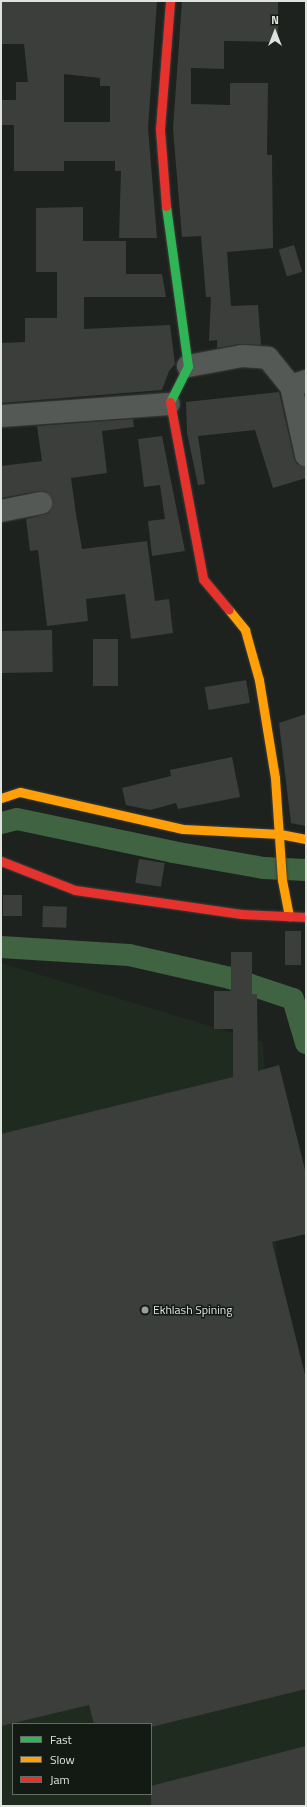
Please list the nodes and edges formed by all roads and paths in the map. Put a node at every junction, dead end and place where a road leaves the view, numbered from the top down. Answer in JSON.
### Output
{"nodes":[{"id":1,"x":170,"y":1,"type":"edge"},
{"id":2,"x":188,"y":366,"type":"junction"},
{"id":3,"x":298,"y":384,"type":"edge"},
{"id":4,"x":169,"y":404,"type":"junction"},
{"id":5,"x":1,"y":416,"type":"edge"},
{"id":6,"x":306,"y":455,"type":"edge"},
{"id":7,"x":41,"y":503,"type":"dead end"},
{"id":8,"x":1,"y":511,"type":"edge"},
{"id":9,"x":1,"y":798,"type":"edge"},
{"id":10,"x":280,"y":838,"type":"junction"},
{"id":11,"x":306,"y":839,"type":"edge"},
{"id":12,"x":1,"y":861,"type":"edge"},
{"id":13,"x":289,"y":916,"type":"junction"},
{"id":14,"x":306,"y":917,"type":"edge"}],
"edges":[{"from":1,"to":2,"type":"street"},
{"from":2,"to":3,"type":"street"},
{"from":2,"to":4,"type":"street"},
{"from":3,"to":6,"type":"street"},
{"from":4,"to":5,"type":"street"},
{"from":4,"to":10,"type":"street"},
{"from":7,"to":8,"type":"street"},
{"from":9,"to":10,"type":"street"},
{"from":10,"to":11,"type":"street"},
{"from":10,"to":13,"type":"street"},
{"from":12,"to":13,"type":"street"},
{"from":13,"to":14,"type":"street"}]}
